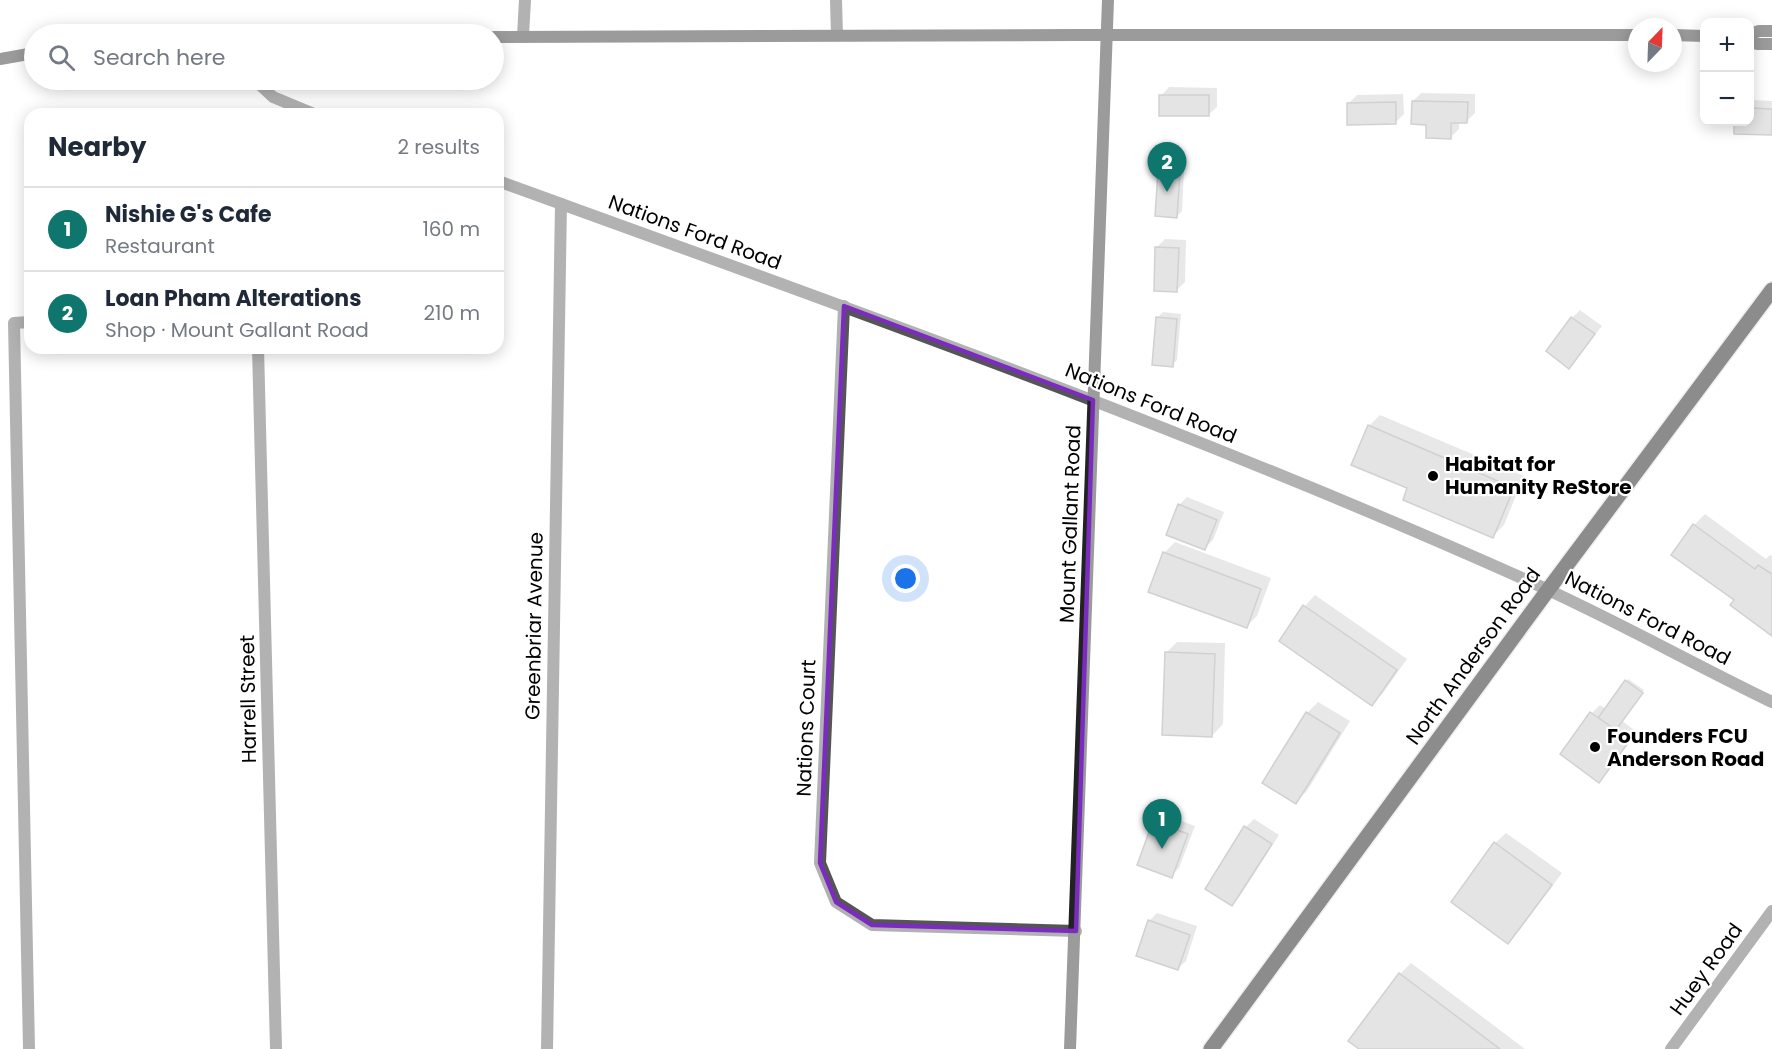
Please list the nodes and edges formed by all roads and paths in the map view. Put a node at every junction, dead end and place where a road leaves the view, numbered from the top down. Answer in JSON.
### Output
{"nodes":[{"id":1,"x":525,"y":0,"type":"edge"},
{"id":2,"x":836,"y":0,"type":"edge"},
{"id":3,"x":1108,"y":0,"type":"edge"},
{"id":4,"x":1772,"y":31,"type":"edge"},
{"id":5,"x":1754,"y":32,"type":"edge"},
{"id":6,"x":1106,"y":34,"type":"junction"},
{"id":7,"x":837,"y":35,"type":"junction"},
{"id":8,"x":1628,"y":35,"type":"edge"},
{"id":9,"x":1682,"y":35,"type":"edge"},
{"id":10,"x":523,"y":36,"type":"junction"},
{"id":11,"x":1700,"y":36,"type":"edge"},
{"id":12,"x":504,"y":37,"type":"edge"},
{"id":13,"x":1754,"y":43,"type":"edge"},
{"id":14,"x":1772,"y":44,"type":"edge"},
{"id":15,"x":24,"y":55,"type":"edge"},
{"id":16,"x":0,"y":59,"type":"edge"},
{"id":17,"x":265,"y":90,"type":"edge"},
{"id":18,"x":292,"y":108,"type":"edge"},
{"id":19,"x":504,"y":183,"type":"edge"},
{"id":20,"x":561,"y":204,"type":"junction"},
{"id":21,"x":1772,"y":290,"type":"edge"},
{"id":22,"x":844,"y":306,"type":"junction"},
{"id":23,"x":24,"y":322,"type":"edge"},
{"id":24,"x":258,"y":354,"type":"edge"},
{"id":25,"x":1093,"y":400,"type":"junction"},
{"id":26,"x":1548,"y":590,"type":"junction"},
{"id":27,"x":1772,"y":702,"type":"edge"},
{"id":28,"x":1772,"y":911,"type":"edge"},
{"id":29,"x":1076,"y":931,"type":"junction"},
{"id":30,"x":29,"y":1049,"type":"edge"},
{"id":31,"x":276,"y":1049,"type":"edge"},
{"id":32,"x":547,"y":1049,"type":"edge"},
{"id":33,"x":1070,"y":1049,"type":"edge"},
{"id":34,"x":1210,"y":1049,"type":"edge"},
{"id":35,"x":1671,"y":1049,"type":"edge"}],
"edges":[{"from":1,"to":10,"type":"street"},
{"from":2,"to":7,"type":"street"},
{"from":3,"to":6,"type":"street","name":"Mount Gallant Road"},
{"from":4,"to":5,"type":"street"},
{"from":6,"to":7,"type":"street"},
{"from":6,"to":8,"type":"street"},
{"from":6,"to":25,"type":"street","name":"Mount Gallant Road"},
{"from":7,"to":10,"type":"street"},
{"from":9,"to":11,"type":"street"},
{"from":10,"to":12,"type":"street"},
{"from":13,"to":14,"type":"street"},
{"from":15,"to":16,"type":"street"},
{"from":17,"to":18,"type":"street"},
{"from":19,"to":20,"type":"street","name":"Nations Ford Road"},
{"from":20,"to":22,"type":"street","name":"Nations Ford Road"},
{"from":20,"to":32,"type":"street","name":"Greenbriar Avenue"},
{"from":21,"to":26,"type":"main road","name":"North Anderson Road"},
{"from":22,"to":25,"type":"street","name":"Nations Ford Road"},
{"from":22,"to":29,"type":"street","name":"Nations Court"},
{"from":23,"to":30,"type":"street"},
{"from":24,"to":31,"type":"street","name":"Harrell Street"},
{"from":25,"to":26,"type":"street","name":"Nations Ford Road"},
{"from":25,"to":29,"type":"street","name":"Mount Gallant Road"},
{"from":26,"to":27,"type":"street","name":"Nations Ford Road"},
{"from":26,"to":34,"type":"main road","name":"North Anderson Road"},
{"from":28,"to":35,"type":"street","name":"Huey Road"},
{"from":29,"to":33,"type":"street","name":"Mount Gallant Road"}]}
